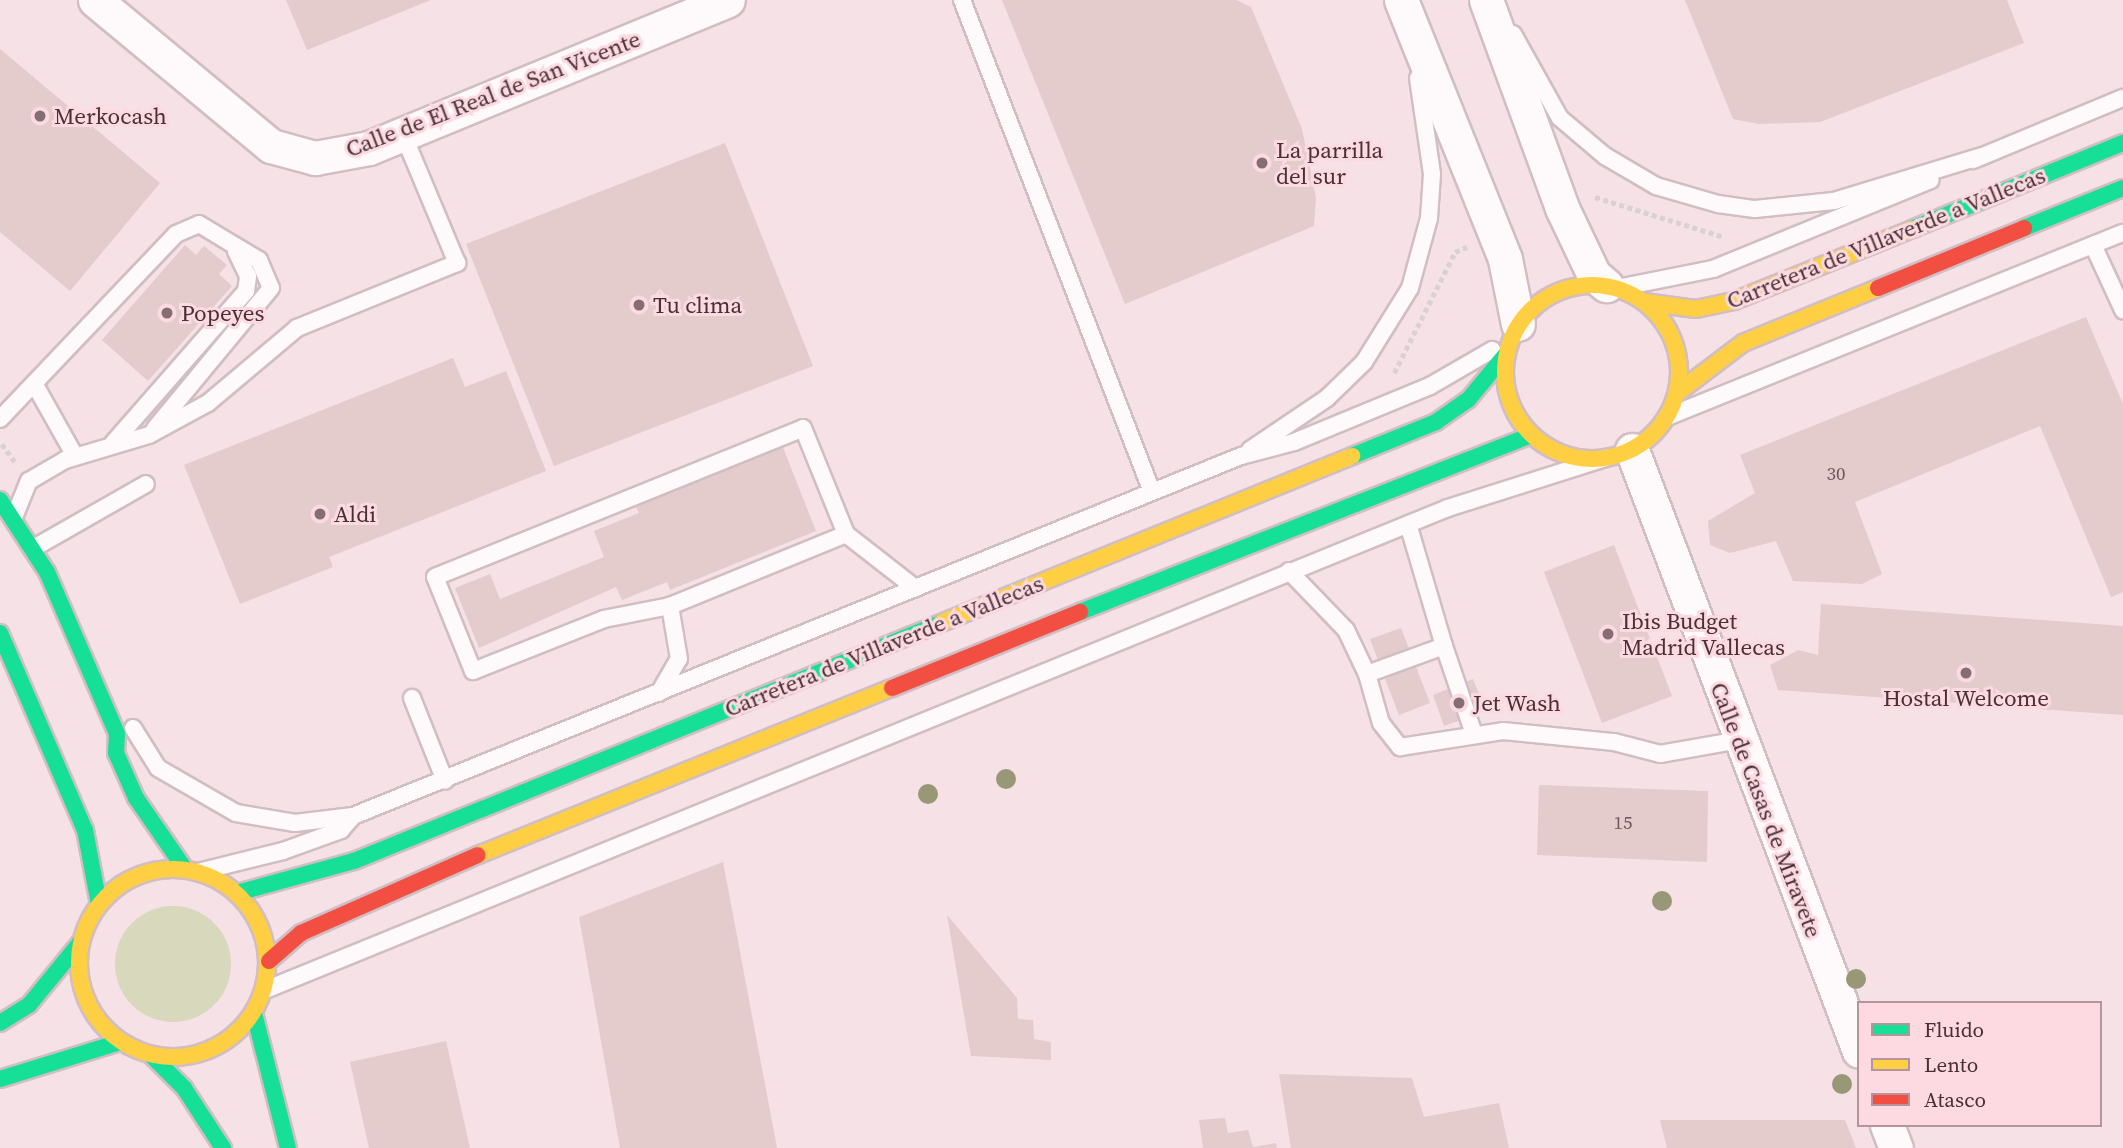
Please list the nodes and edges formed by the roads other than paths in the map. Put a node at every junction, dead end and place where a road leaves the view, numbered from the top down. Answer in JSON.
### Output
{"nodes":[{"id":1,"x":95,"y":0,"type":"edge"},
{"id":2,"x":728,"y":0,"type":"edge"},
{"id":3,"x":962,"y":0,"type":"edge"},
{"id":4,"x":1401,"y":0,"type":"edge"},
{"id":5,"x":1486,"y":0,"type":"edge"},
{"id":6,"x":1494,"y":0,"type":"edge"},
{"id":7,"x":2123,"y":98,"type":"edge"},
{"id":8,"x":403,"y":134,"type":"junction"},
{"id":9,"x":2123,"y":143,"type":"edge"},
{"id":10,"x":1982,"y":156,"type":"junction"},
{"id":11,"x":2123,"y":188,"type":"edge"},
{"id":12,"x":2123,"y":233,"type":"edge"},
{"id":13,"x":2093,"y":245,"type":"junction"},
{"id":14,"x":236,"y":251,"type":"junction"},
{"id":15,"x":1611,"y":286,"type":"junction"},
{"id":16,"x":1644,"y":302,"type":"junction"},
{"id":17,"x":2123,"y":310,"type":"edge"},
{"id":18,"x":1511,"y":339,"type":"junction"},
{"id":19,"x":35,"y":385,"type":"junction"},
{"id":20,"x":1677,"y":393,"type":"junction"},
{"id":21,"x":1667,"y":417,"type":"junction"},
{"id":22,"x":0,"y":419,"type":"edge"},
{"id":23,"x":149,"y":435,"type":"junction"},
{"id":24,"x":1531,"y":435,"type":"junction"},
{"id":25,"x":113,"y":443,"type":"junction"},
{"id":26,"x":1619,"y":454,"type":"junction"},
{"id":27,"x":75,"y":456,"type":"junction"},
{"id":28,"x":1241,"y":456,"type":"junction"},
{"id":29,"x":146,"y":484,"type":"dead end"},
{"id":30,"x":1152,"y":492,"type":"junction"},
{"id":31,"x":0,"y":500,"type":"edge"},
{"id":32,"x":15,"y":521,"type":"junction"},
{"id":33,"x":1408,"y":524,"type":"junction"},
{"id":34,"x":846,"y":534,"type":"junction"},
{"id":35,"x":32,"y":549,"type":"junction"},
{"id":36,"x":1289,"y":571,"type":"junction"},
{"id":37,"x":915,"y":588,"type":"junction"},
{"id":38,"x":670,"y":606,"type":"junction"},
{"id":39,"x":0,"y":633,"type":"edge"},
{"id":40,"x":1444,"y":646,"type":"junction"},
{"id":41,"x":1367,"y":674,"type":"junction"},
{"id":42,"x":659,"y":693,"type":"junction"},
{"id":43,"x":412,"y":698,"type":"dead end"},
{"id":44,"x":133,"y":728,"type":"dead end"},
{"id":45,"x":1474,"y":734,"type":"junction"},
{"id":46,"x":1738,"y":740,"type":"junction"},
{"id":47,"x":444,"y":781,"type":"junction"},
{"id":48,"x":353,"y":816,"type":"junction"},
{"id":49,"x":192,"y":870,"type":"junction"},
{"id":50,"x":237,"y":893,"type":"junction"},
{"id":51,"x":99,"y":904,"type":"junction"},
{"id":52,"x":80,"y":943,"type":"junction"},
{"id":53,"x":269,"y":961,"type":"junction"},
{"id":54,"x":265,"y":990,"type":"junction"},
{"id":55,"x":254,"y":1013,"type":"junction"},
{"id":56,"x":0,"y":1023,"type":"edge"},
{"id":57,"x":120,"y":1042,"type":"junction"},
{"id":58,"x":1857,"y":1046,"type":"edge"},
{"id":59,"x":151,"y":1055,"type":"junction"},
{"id":60,"x":0,"y":1079,"type":"edge"},
{"id":61,"x":1888,"y":1127,"type":"edge"},
{"id":62,"x":223,"y":1148,"type":"edge"},
{"id":63,"x":288,"y":1148,"type":"edge"},
{"id":64,"x":1896,"y":1148,"type":"edge"}],
"edges":[{"from":1,"to":8,"type":"street","name":"Calle de El Real de San Vicente"},
{"from":2,"to":8,"type":"street","name":"Calle de El Real de San Vicente"},
{"from":3,"to":30,"type":"lane"},
{"from":4,"to":18,"type":"street"},
{"from":4,"to":28,"type":"lane"},
{"from":5,"to":15,"type":"street"},
{"from":6,"to":10,"type":"lane"},
{"from":7,"to":10,"type":"lane"},
{"from":8,"to":23,"type":"lane"},
{"from":9,"to":16,"type":"main road","name":"Carretera de Villaverde a Vallecas"},
{"from":10,"to":15,"type":"lane"},
{"from":11,"to":20,"type":"main road","name":"Carretera de Villaverde a Vallecas"},
{"from":12,"to":13,"type":"lane"},
{"from":13,"to":17,"type":"lane"},
{"from":13,"to":21,"type":"lane"},
{"from":14,"to":19,"type":"lane"},
{"from":14,"to":23,"type":"lane"},
{"from":14,"to":25,"type":"lane"},
{"from":15,"to":16,"type":"main road"},
{"from":15,"to":18,"type":"main road"},
{"from":16,"to":20,"type":"main road"},
{"from":18,"to":24,"type":"main road"},
{"from":18,"to":28,"type":"lane"},
{"from":18,"to":50,"type":"main road","name":"Carretera de Villaverde a Vallecas"},
{"from":19,"to":22,"type":"lane"},
{"from":19,"to":27,"type":"lane"},
{"from":20,"to":21,"type":"main road"},
{"from":21,"to":26,"type":"main road"},
{"from":23,"to":25,"type":"lane"},
{"from":24,"to":26,"type":"main road"},
{"from":24,"to":53,"type":"main road","name":"Carretera de Villaverde a Vallecas"},
{"from":25,"to":27,"type":"lane"},
{"from":26,"to":33,"type":"lane"},
{"from":26,"to":46,"type":"street","name":"Calle de Casas de Miravete"},
{"from":27,"to":32,"type":"lane"},
{"from":28,"to":30,"type":"lane"},
{"from":29,"to":35,"type":"lane"},
{"from":30,"to":37,"type":"lane"},
{"from":31,"to":32,"type":"main road"},
{"from":32,"to":35,"type":"main road"},
{"from":33,"to":36,"type":"lane"},
{"from":33,"to":40,"type":"lane"},
{"from":34,"to":37,"type":"lane"},
{"from":34,"to":38,"type":"lane"},
{"from":34,"to":38,"type":"lane"},
{"from":35,"to":49,"type":"main road"},
{"from":36,"to":41,"type":"lane"},
{"from":36,"to":54,"type":"lane"},
{"from":37,"to":42,"type":"lane"},
{"from":38,"to":42,"type":"lane"},
{"from":39,"to":51,"type":"main road"},
{"from":40,"to":41,"type":"lane"},
{"from":40,"to":45,"type":"lane"},
{"from":41,"to":45,"type":"lane"},
{"from":42,"to":47,"type":"lane"},
{"from":43,"to":47,"type":"lane"},
{"from":44,"to":48,"type":"lane"},
{"from":45,"to":46,"type":"lane"},
{"from":46,"to":58,"type":"street","name":"Calle de Casas de Miravete"},
{"from":47,"to":48,"type":"lane"},
{"from":48,"to":49,"type":"lane"},
{"from":49,"to":50,"type":"main road"},
{"from":49,"to":51,"type":"main road"},
{"from":50,"to":53,"type":"main road"},
{"from":51,"to":52,"type":"main road"},
{"from":52,"to":56,"type":"main road"},
{"from":52,"to":57,"type":"main road"},
{"from":53,"to":54,"type":"main road"},
{"from":54,"to":55,"type":"main road"},
{"from":55,"to":59,"type":"main road"},
{"from":55,"to":63,"type":"main road"},
{"from":57,"to":59,"type":"main road"},
{"from":57,"to":60,"type":"main road"},
{"from":59,"to":62,"type":"main road"},
{"from":61,"to":64,"type":"street"}]}
